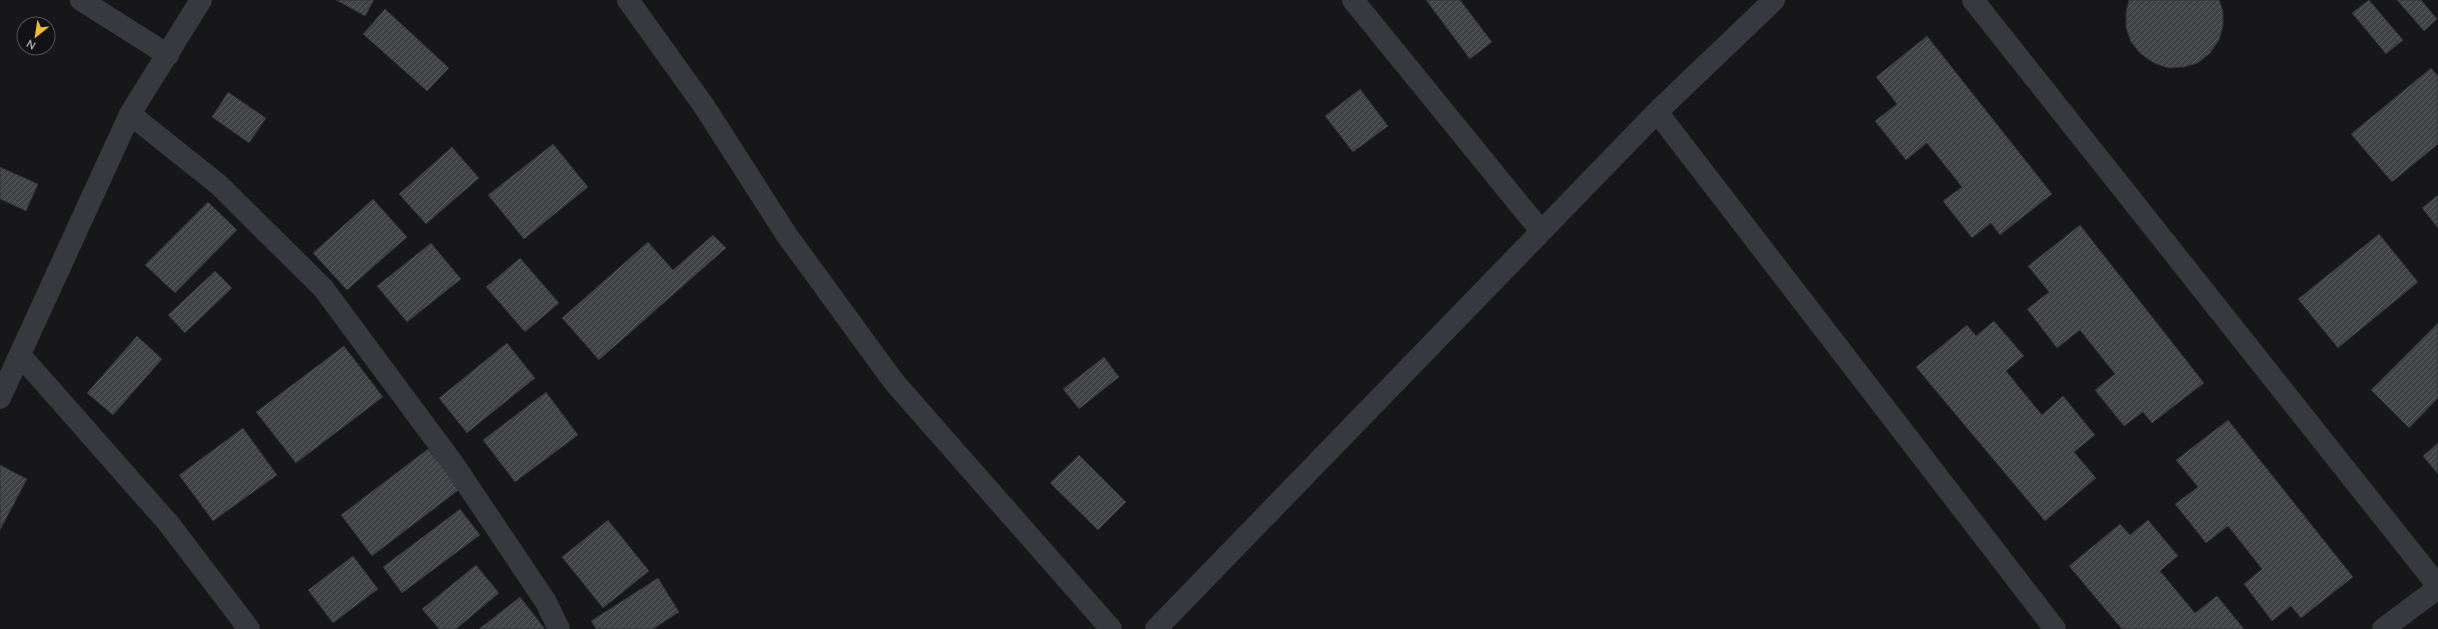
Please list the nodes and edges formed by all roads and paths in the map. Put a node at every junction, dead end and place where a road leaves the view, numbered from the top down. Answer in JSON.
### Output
{"nodes":[{"id":1,"x":81,"y":0,"type":"edge"},
{"id":2,"x":201,"y":0,"type":"edge"},
{"id":3,"x":628,"y":0,"type":"edge"},
{"id":4,"x":1352,"y":0,"type":"edge"},
{"id":5,"x":1774,"y":0,"type":"edge"},
{"id":6,"x":1973,"y":0,"type":"edge"},
{"id":7,"x":168,"y":55,"type":"junction"},
{"id":8,"x":1657,"y":112,"type":"junction"},
{"id":9,"x":130,"y":114,"type":"junction"},
{"id":10,"x":1541,"y":231,"type":"junction"},
{"id":11,"x":20,"y":355,"type":"junction"},
{"id":12,"x":0,"y":398,"type":"edge"},
{"id":13,"x":2438,"y":587,"type":"edge"},
{"id":14,"x":249,"y":629,"type":"edge"},
{"id":15,"x":559,"y":629,"type":"edge"},
{"id":16,"x":1112,"y":629,"type":"edge"},
{"id":17,"x":1156,"y":629,"type":"edge"},
{"id":18,"x":2055,"y":629,"type":"edge"},
{"id":19,"x":2383,"y":629,"type":"edge"}],
"edges":[{"from":1,"to":7,"type":"street"},
{"from":2,"to":7,"type":"street"},
{"from":3,"to":16,"type":"street"},
{"from":4,"to":10,"type":"street"},
{"from":5,"to":8,"type":"street"},
{"from":6,"to":13,"type":"street"},
{"from":7,"to":9,"type":"street"},
{"from":8,"to":10,"type":"street"},
{"from":8,"to":18,"type":"street"},
{"from":9,"to":11,"type":"street"},
{"from":9,"to":15,"type":"street"},
{"from":10,"to":17,"type":"street"},
{"from":11,"to":12,"type":"street"},
{"from":11,"to":14,"type":"street"},
{"from":13,"to":19,"type":"street"}]}
